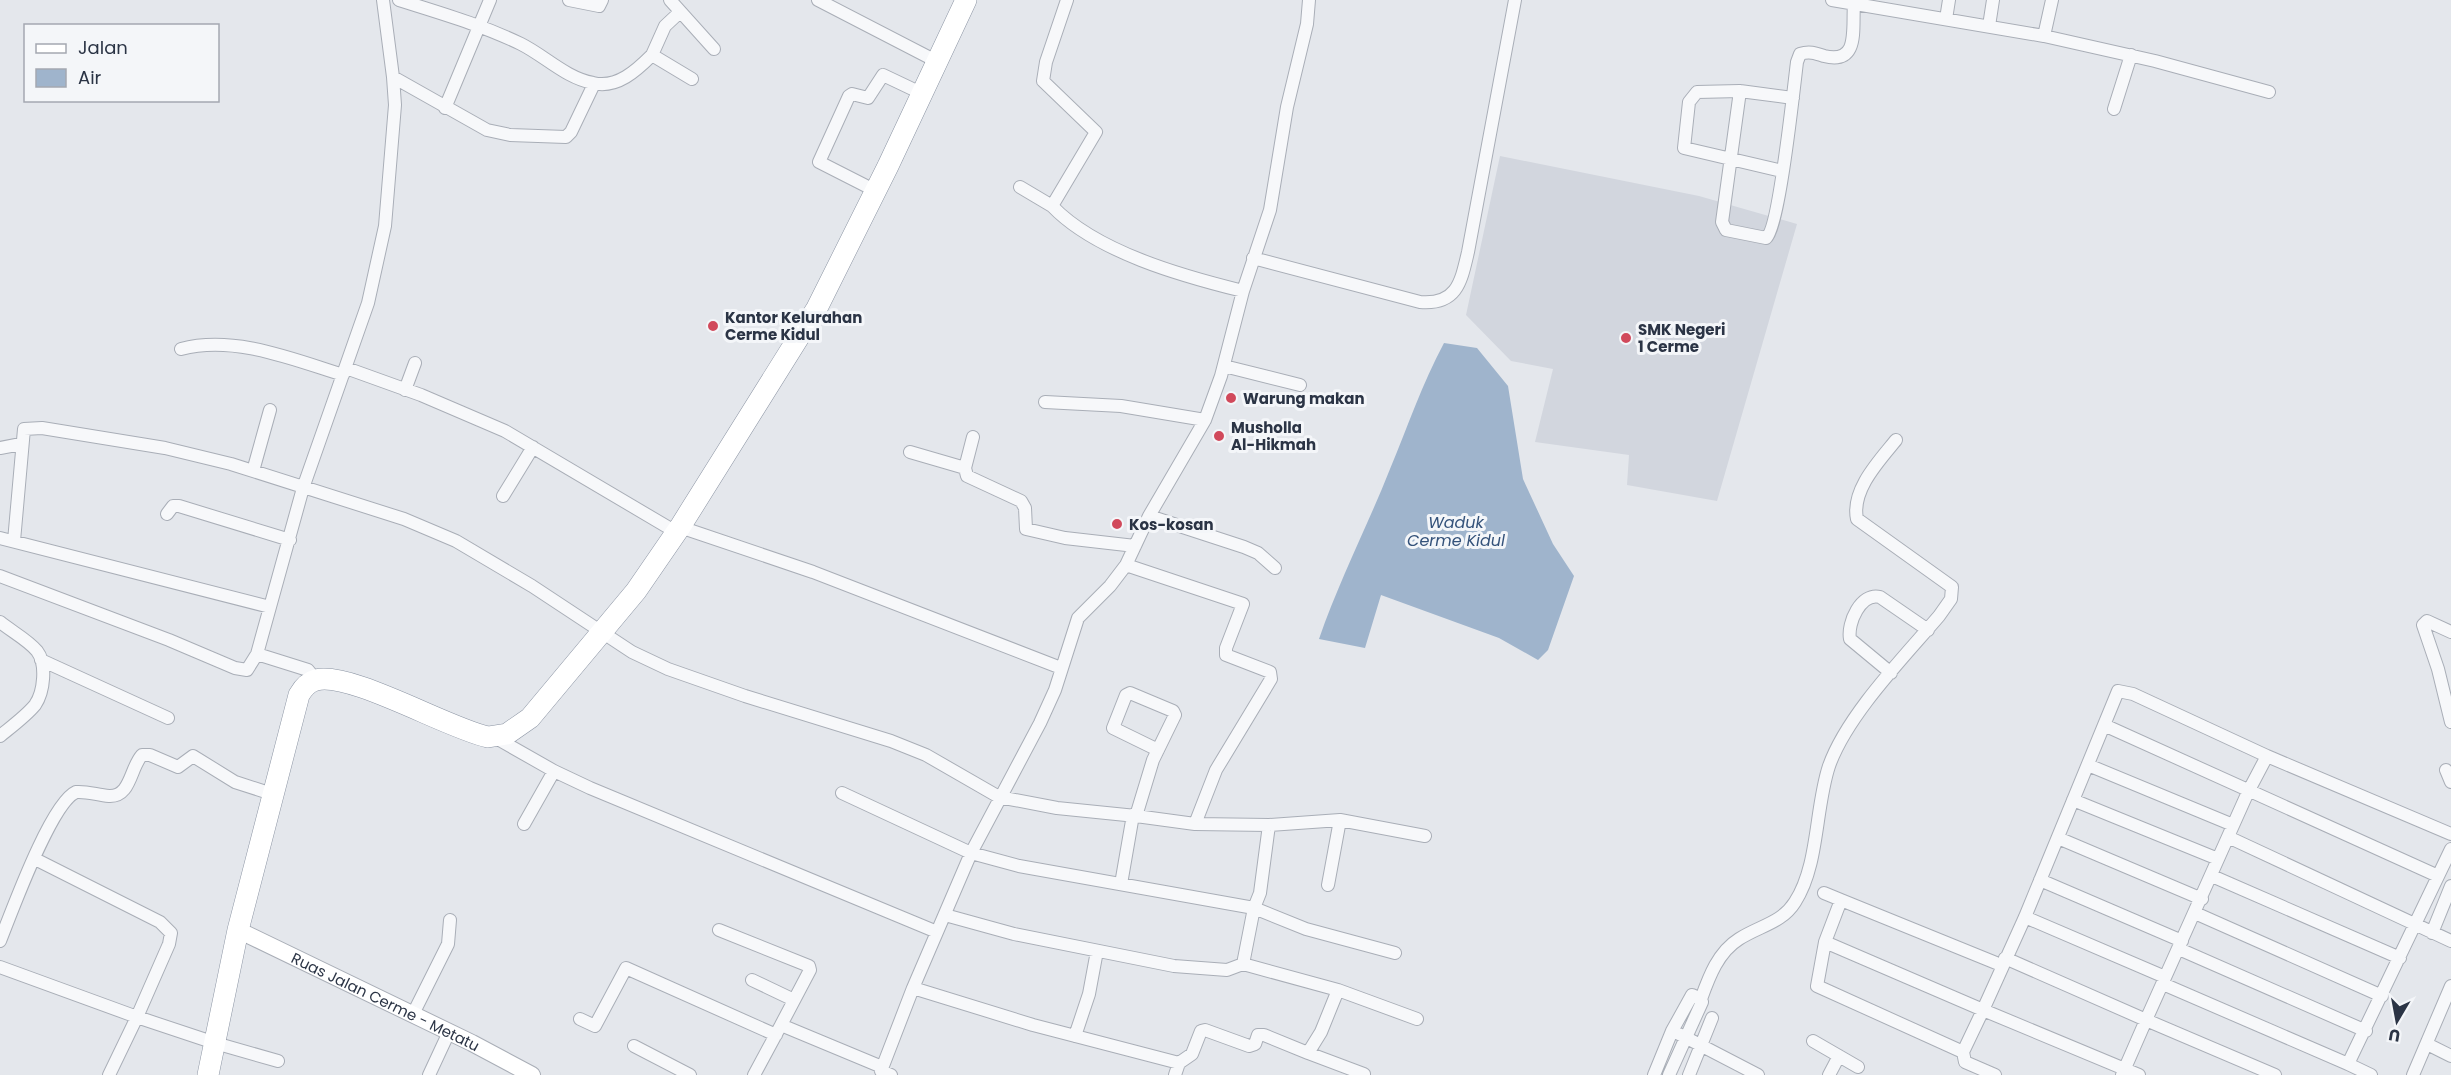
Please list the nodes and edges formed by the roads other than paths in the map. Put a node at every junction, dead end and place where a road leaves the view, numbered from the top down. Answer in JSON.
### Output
{"nodes":[{"id":1,"x":383,"y":0,"type":"edge"},
{"id":2,"x":399,"y":0,"type":"edge"},
{"id":3,"x":490,"y":0,"type":"edge"},
{"id":4,"x":569,"y":0,"type":"edge"},
{"id":5,"x":602,"y":0,"type":"edge"},
{"id":6,"x":670,"y":0,"type":"edge"},
{"id":7,"x":818,"y":0,"type":"edge"},
{"id":8,"x":966,"y":0,"type":"edge"},
{"id":9,"x":1067,"y":0,"type":"edge"},
{"id":10,"x":1309,"y":0,"type":"edge"},
{"id":11,"x":1515,"y":0,"type":"edge"},
{"id":12,"x":1832,"y":0,"type":"edge"},
{"id":13,"x":1948,"y":0,"type":"edge"},
{"id":14,"x":1994,"y":0,"type":"edge"},
{"id":15,"x":2052,"y":0,"type":"edge"},
{"id":16,"x":425,"y":4,"type":"edge"},
{"id":17,"x":1854,"y":4,"type":"junction"},
{"id":18,"x":680,"y":12,"type":"junction"},
{"id":19,"x":1946,"y":19,"type":"junction"},
{"id":20,"x":479,"y":26,"type":"junction"},
{"id":21,"x":1989,"y":26,"type":"junction"},
{"id":22,"x":2044,"y":36,"type":"junction"},
{"id":23,"x":714,"y":49,"type":"dead end"},
{"id":24,"x":652,"y":55,"type":"junction"},
{"id":25,"x":2131,"y":55,"type":"junction"},
{"id":26,"x":938,"y":62,"type":"junction"},
{"id":27,"x":393,"y":77,"type":"junction"},
{"id":28,"x":692,"y":79,"type":"dead end"},
{"id":29,"x":594,"y":84,"type":"junction"},
{"id":30,"x":1740,"y":91,"type":"junction"},
{"id":31,"x":2269,"y":92,"type":"dead end"},
{"id":32,"x":923,"y":94,"type":"junction"},
{"id":33,"x":1793,"y":98,"type":"junction"},
{"id":34,"x":446,"y":108,"type":"junction"},
{"id":35,"x":2114,"y":109,"type":"dead end"},
{"id":36,"x":1732,"y":159,"type":"junction"},
{"id":37,"x":1782,"y":171,"type":"junction"},
{"id":38,"x":1020,"y":187,"type":"dead end"},
{"id":39,"x":876,"y":190,"type":"junction"},
{"id":40,"x":1052,"y":206,"type":"junction"},
{"id":41,"x":1253,"y":258,"type":"junction"},
{"id":42,"x":1243,"y":291,"type":"junction"},
{"id":43,"x":181,"y":349,"type":"dead end"},
{"id":44,"x":415,"y":363,"type":"dead end"},
{"id":45,"x":1224,"y":366,"type":"junction"},
{"id":46,"x":345,"y":371,"type":"junction"},
{"id":47,"x":1300,"y":386,"type":"dead end"},
{"id":48,"x":405,"y":390,"type":"junction"},
{"id":49,"x":1045,"y":402,"type":"dead end"},
{"id":50,"x":270,"y":410,"type":"dead end"},
{"id":51,"x":1205,"y":420,"type":"junction"},
{"id":52,"x":973,"y":436,"type":"dead end"},
{"id":53,"x":1896,"y":440,"type":"dead end"},
{"id":54,"x":21,"y":444,"type":"junction"},
{"id":55,"x":533,"y":447,"type":"junction"},
{"id":56,"x":0,"y":448,"type":"edge"},
{"id":57,"x":910,"y":452,"type":"dead end"},
{"id":58,"x":965,"y":468,"type":"junction"},
{"id":59,"x":253,"y":471,"type":"junction"},
{"id":60,"x":303,"y":488,"type":"junction"},
{"id":61,"x":503,"y":496,"type":"dead end"},
{"id":62,"x":167,"y":514,"type":"dead end"},
{"id":63,"x":1149,"y":516,"type":"junction"},
{"id":64,"x":678,"y":529,"type":"junction"},
{"id":65,"x":0,"y":538,"type":"edge"},
{"id":66,"x":290,"y":540,"type":"junction"},
{"id":67,"x":14,"y":541,"type":"junction"},
{"id":68,"x":1135,"y":546,"type":"junction"},
{"id":69,"x":1126,"y":565,"type":"junction"},
{"id":70,"x":1275,"y":568,"type":"dead end"},
{"id":71,"x":0,"y":576,"type":"edge"},
{"id":72,"x":270,"y":607,"type":"junction"},
{"id":73,"x":0,"y":622,"type":"edge"},
{"id":74,"x":1928,"y":630,"type":"junction"},
{"id":75,"x":2451,"y":632,"type":"edge"},
{"id":76,"x":603,"y":633,"type":"junction"},
{"id":77,"x":257,"y":654,"type":"junction"},
{"id":78,"x":41,"y":660,"type":"junction"},
{"id":79,"x":1060,"y":668,"type":"junction"},
{"id":80,"x":2438,"y":669,"type":"junction"},
{"id":81,"x":1891,"y":673,"type":"junction"},
{"id":82,"x":2451,"y":675,"type":"edge"},
{"id":83,"x":316,"y":680,"type":"junction"},
{"id":84,"x":168,"y":718,"type":"dead end"},
{"id":85,"x":2451,"y":722,"type":"edge"},
{"id":86,"x":2104,"y":725,"type":"junction"},
{"id":87,"x":0,"y":736,"type":"edge"},
{"id":88,"x":496,"y":738,"type":"junction"},
{"id":89,"x":1158,"y":750,"type":"junction"},
{"id":90,"x":2267,"y":756,"type":"junction"},
{"id":91,"x":2088,"y":765,"type":"junction"},
{"id":92,"x":2446,"y":770,"type":"dead end"},
{"id":93,"x":554,"y":771,"type":"junction"},
{"id":94,"x":2451,"y":782,"type":"edge"},
{"id":95,"x":2248,"y":792,"type":"junction"},
{"id":96,"x":842,"y":793,"type":"dead end"},
{"id":97,"x":272,"y":794,"type":"junction"},
{"id":98,"x":999,"y":797,"type":"junction"},
{"id":99,"x":2073,"y":800,"type":"junction"},
{"id":100,"x":1134,"y":816,"type":"junction"},
{"id":101,"x":1340,"y":820,"type":"junction"},
{"id":102,"x":524,"y":824,"type":"dead end"},
{"id":103,"x":1196,"y":824,"type":"junction"},
{"id":104,"x":1269,"y":825,"type":"junction"},
{"id":105,"x":2230,"y":831,"type":"junction"},
{"id":106,"x":2451,"y":834,"type":"edge"},
{"id":107,"x":1425,"y":836,"type":"dead end"},
{"id":108,"x":2058,"y":838,"type":"junction"},
{"id":109,"x":2451,"y":849,"type":"edge"},
{"id":110,"x":971,"y":853,"type":"junction"},
{"id":111,"x":35,"y":859,"type":"junction"},
{"id":112,"x":2218,"y":859,"type":"junction"},
{"id":113,"x":2212,"y":876,"type":"junction"},
{"id":114,"x":2438,"y":876,"type":"junction"},
{"id":115,"x":2040,"y":880,"type":"junction"},
{"id":116,"x":1121,"y":884,"type":"junction"},
{"id":117,"x":1328,"y":885,"type":"dead end"},
{"id":118,"x":2451,"y":886,"type":"edge"},
{"id":119,"x":1824,"y":893,"type":"dead end"},
{"id":120,"x":2202,"y":899,"type":"junction"},
{"id":121,"x":1841,"y":900,"type":"junction"},
{"id":122,"x":1254,"y":908,"type":"junction"},
{"id":123,"x":2195,"y":913,"type":"junction"},
{"id":124,"x":945,"y":915,"type":"junction"},
{"id":125,"x":2025,"y":917,"type":"junction"},
{"id":126,"x":450,"y":920,"type":"dead end"},
{"id":127,"x":2417,"y":925,"type":"junction"},
{"id":128,"x":238,"y":930,"type":"junction"},
{"id":129,"x":719,"y":930,"type":"dead end"},
{"id":130,"x":937,"y":932,"type":"junction"},
{"id":131,"x":2432,"y":933,"type":"junction"},
{"id":132,"x":0,"y":941,"type":"edge"},
{"id":133,"x":2451,"y":941,"type":"edge"},
{"id":134,"x":1825,"y":942,"type":"junction"},
{"id":135,"x":2180,"y":945,"type":"junction"},
{"id":136,"x":1096,"y":951,"type":"junction"},
{"id":137,"x":1395,"y":953,"type":"dead end"},
{"id":138,"x":2400,"y":958,"type":"junction"},
{"id":139,"x":2003,"y":962,"type":"junction"},
{"id":140,"x":1243,"y":964,"type":"junction"},
{"id":141,"x":0,"y":967,"type":"edge"},
{"id":142,"x":752,"y":980,"type":"dead end"},
{"id":143,"x":2164,"y":981,"type":"junction"},
{"id":144,"x":913,"y":988,"type":"junction"},
{"id":145,"x":1338,"y":990,"type":"junction"},
{"id":146,"x":2450,"y":993,"type":"edge"},
{"id":147,"x":2382,"y":996,"type":"junction"},
{"id":148,"x":1701,"y":999,"type":"junction"},
{"id":149,"x":794,"y":1000,"type":"junction"},
{"id":150,"x":1983,"y":1010,"type":"junction"},
{"id":151,"x":413,"y":1014,"type":"junction"},
{"id":152,"x":137,"y":1017,"type":"junction"},
{"id":153,"x":1417,"y":1018,"type":"dead end"},
{"id":154,"x":1712,"y":1018,"type":"dead end"},
{"id":155,"x":580,"y":1019,"type":"dead end"},
{"id":156,"x":2146,"y":1020,"type":"junction"},
{"id":157,"x":778,"y":1030,"type":"junction"},
{"id":158,"x":1671,"y":1031,"type":"junction"},
{"id":159,"x":2366,"y":1031,"type":"junction"},
{"id":160,"x":449,"y":1032,"type":"junction"},
{"id":161,"x":1075,"y":1036,"type":"junction"},
{"id":162,"x":1684,"y":1037,"type":"junction"},
{"id":163,"x":1813,"y":1041,"type":"dead end"},
{"id":164,"x":215,"y":1043,"type":"junction"},
{"id":165,"x":2427,"y":1044,"type":"junction"},
{"id":166,"x":634,"y":1046,"type":"dead end"},
{"id":167,"x":1700,"y":1047,"type":"junction"},
{"id":168,"x":1308,"y":1053,"type":"junction"},
{"id":169,"x":1839,"y":1056,"type":"junction"},
{"id":170,"x":2451,"y":1056,"type":"edge"},
{"id":171,"x":278,"y":1061,"type":"dead end"},
{"id":172,"x":1964,"y":1063,"type":"edge"},
{"id":173,"x":2348,"y":1065,"type":"junction"},
{"id":174,"x":1858,"y":1067,"type":"dead end"},
{"id":175,"x":1177,"y":1069,"type":"edge"},
{"id":176,"x":887,"y":1071,"type":"edge"},
{"id":177,"x":2124,"y":1072,"type":"edge"},
{"id":178,"x":1364,"y":1074,"type":"edge"},
{"id":179,"x":109,"y":1075,"type":"edge"},
{"id":180,"x":208,"y":1075,"type":"edge"},
{"id":181,"x":429,"y":1075,"type":"edge"},
{"id":182,"x":532,"y":1075,"type":"edge"},
{"id":183,"x":690,"y":1075,"type":"edge"},
{"id":184,"x":754,"y":1075,"type":"edge"},
{"id":185,"x":1654,"y":1075,"type":"edge"},
{"id":186,"x":1669,"y":1075,"type":"edge"},
{"id":187,"x":1689,"y":1075,"type":"edge"},
{"id":188,"x":1758,"y":1075,"type":"edge"},
{"id":189,"x":1829,"y":1075,"type":"edge"},
{"id":190,"x":1995,"y":1075,"type":"edge"},
{"id":191,"x":2139,"y":1075,"type":"edge"},
{"id":192,"x":2275,"y":1075,"type":"edge"},
{"id":193,"x":2371,"y":1075,"type":"edge"},
{"id":194,"x":2413,"y":1075,"type":"edge"}],
"edges":[{"from":1,"to":27,"type":"street"},
{"from":2,"to":16,"type":"street"},
{"from":3,"to":20,"type":"street"},
{"from":4,"to":5,"type":"street"},
{"from":6,"to":18,"type":"street"},
{"from":7,"to":26,"type":"street"},
{"from":8,"to":26,"type":"highway"},
{"from":9,"to":40,"type":"street"},
{"from":10,"to":41,"type":"street"},
{"from":11,"to":41,"type":"street"},
{"from":12,"to":17,"type":"street"},
{"from":13,"to":19,"type":"street"},
{"from":14,"to":21,"type":"street"},
{"from":15,"to":22,"type":"street"},
{"from":16,"to":20,"type":"street"},
{"from":17,"to":19,"type":"street"},
{"from":17,"to":33,"type":"street"},
{"from":18,"to":23,"type":"street"},
{"from":18,"to":24,"type":"street"},
{"from":19,"to":21,"type":"street"},
{"from":20,"to":29,"type":"street"},
{"from":20,"to":34,"type":"street"},
{"from":21,"to":22,"type":"street"},
{"from":22,"to":25,"type":"street"},
{"from":24,"to":28,"type":"street"},
{"from":24,"to":29,"type":"street"},
{"from":25,"to":31,"type":"street"},
{"from":25,"to":35,"type":"street"},
{"from":26,"to":32,"type":"highway"},
{"from":27,"to":34,"type":"street"},
{"from":27,"to":46,"type":"street"},
{"from":29,"to":34,"type":"street"},
{"from":30,"to":33,"type":"street"},
{"from":30,"to":36,"type":"street"},
{"from":30,"to":36,"type":"street"},
{"from":32,"to":39,"type":"highway"},
{"from":32,"to":39,"type":"street"},
{"from":33,"to":37,"type":"street"},
{"from":36,"to":37,"type":"street"},
{"from":36,"to":37,"type":"street"},
{"from":38,"to":40,"type":"street"},
{"from":39,"to":64,"type":"highway"},
{"from":40,"to":42,"type":"street"},
{"from":41,"to":42,"type":"street"},
{"from":42,"to":45,"type":"street"},
{"from":43,"to":46,"type":"street"},
{"from":44,"to":48,"type":"street"},
{"from":45,"to":47,"type":"street"},
{"from":45,"to":51,"type":"street"},
{"from":46,"to":48,"type":"street"},
{"from":46,"to":60,"type":"street"},
{"from":48,"to":55,"type":"street"},
{"from":49,"to":51,"type":"street"},
{"from":50,"to":59,"type":"street"},
{"from":51,"to":63,"type":"street"},
{"from":52,"to":58,"type":"street"},
{"from":53,"to":74,"type":"street"},
{"from":54,"to":56,"type":"street"},
{"from":54,"to":59,"type":"street"},
{"from":54,"to":67,"type":"street"},
{"from":55,"to":61,"type":"street"},
{"from":55,"to":64,"type":"street"},
{"from":57,"to":58,"type":"street"},
{"from":58,"to":68,"type":"street"},
{"from":59,"to":60,"type":"street"},
{"from":60,"to":66,"type":"street"},
{"from":60,"to":76,"type":"street"},
{"from":62,"to":66,"type":"street"},
{"from":63,"to":68,"type":"street"},
{"from":63,"to":70,"type":"street"},
{"from":64,"to":76,"type":"highway"},
{"from":64,"to":79,"type":"street"},
{"from":65,"to":67,"type":"street"},
{"from":66,"to":72,"type":"street"},
{"from":67,"to":72,"type":"street"},
{"from":68,"to":69,"type":"street"},
{"from":69,"to":79,"type":"street"},
{"from":69,"to":103,"type":"street"},
{"from":71,"to":77,"type":"street"},
{"from":72,"to":77,"type":"street"},
{"from":73,"to":78,"type":"street"},
{"from":74,"to":81,"type":"street"},
{"from":74,"to":81,"type":"street"},
{"from":75,"to":80,"type":"street"},
{"from":76,"to":88,"type":"highway"},
{"from":76,"to":98,"type":"street"},
{"from":77,"to":83,"type":"street"},
{"from":78,"to":84,"type":"street"},
{"from":78,"to":87,"type":"street"},
{"from":79,"to":98,"type":"street"},
{"from":80,"to":82,"type":"street"},
{"from":80,"to":85,"type":"street"},
{"from":81,"to":148,"type":"street"},
{"from":83,"to":88,"type":"highway"},
{"from":83,"to":97,"type":"highway"},
{"from":86,"to":90,"type":"street"},
{"from":86,"to":91,"type":"street"},
{"from":86,"to":95,"type":"street"},
{"from":88,"to":93,"type":"street"},
{"from":89,"to":89,"type":"street"},
{"from":89,"to":100,"type":"street"},
{"from":90,"to":95,"type":"street"},
{"from":90,"to":106,"type":"street"},
{"from":91,"to":99,"type":"street"},
{"from":91,"to":105,"type":"street"},
{"from":92,"to":94,"type":"street"},
{"from":93,"to":102,"type":"street"},
{"from":93,"to":130,"type":"street"},
{"from":95,"to":105,"type":"street"},
{"from":95,"to":114,"type":"street"},
{"from":96,"to":110,"type":"street"},
{"from":97,"to":111,"type":"street"},
{"from":97,"to":128,"type":"highway"},
{"from":98,"to":100,"type":"street"},
{"from":98,"to":110,"type":"street"},
{"from":99,"to":108,"type":"street"},
{"from":99,"to":112,"type":"street"},
{"from":100,"to":103,"type":"street"},
{"from":100,"to":116,"type":"street"},
{"from":101,"to":104,"type":"street"},
{"from":101,"to":107,"type":"street"},
{"from":101,"to":117,"type":"street"},
{"from":103,"to":104,"type":"street"},
{"from":104,"to":122,"type":"street"},
{"from":105,"to":112,"type":"street"},
{"from":105,"to":127,"type":"street"},
{"from":108,"to":115,"type":"street"},
{"from":108,"to":120,"type":"street"},
{"from":109,"to":114,"type":"street"},
{"from":110,"to":116,"type":"street"},
{"from":110,"to":124,"type":"street"},
{"from":111,"to":132,"type":"street"},
{"from":111,"to":152,"type":"street"},
{"from":112,"to":113,"type":"street"},
{"from":113,"to":120,"type":"street"},
{"from":113,"to":138,"type":"street"},
{"from":114,"to":127,"type":"street"},
{"from":115,"to":125,"type":"street"},
{"from":115,"to":135,"type":"street"},
{"from":116,"to":122,"type":"street"},
{"from":118,"to":131,"type":"street"},
{"from":119,"to":121,"type":"street"},
{"from":120,"to":123,"type":"street"},
{"from":121,"to":134,"type":"street"},
{"from":121,"to":139,"type":"street"},
{"from":122,"to":137,"type":"street"},
{"from":122,"to":140,"type":"street"},
{"from":123,"to":135,"type":"street"},
{"from":123,"to":147,"type":"street"},
{"from":124,"to":130,"type":"street"},
{"from":124,"to":136,"type":"street"},
{"from":125,"to":139,"type":"street"},
{"from":125,"to":143,"type":"street"},
{"from":126,"to":151,"type":"street"},
{"from":127,"to":131,"type":"street"},
{"from":127,"to":138,"type":"street"},
{"from":128,"to":151,"type":"main road","name":"Ruas Jalan Cerme - Metatu"},
{"from":128,"to":164,"type":"highway"},
{"from":129,"to":149,"type":"street"},
{"from":130,"to":144,"type":"street"},
{"from":131,"to":133,"type":"street"},
{"from":134,"to":150,"type":"street"},
{"from":134,"to":172,"type":"street"},
{"from":135,"to":143,"type":"street"},
{"from":135,"to":159,"type":"street"},
{"from":136,"to":140,"type":"street"},
{"from":136,"to":161,"type":"street"},
{"from":138,"to":147,"type":"street"},
{"from":139,"to":150,"type":"street"},
{"from":139,"to":156,"type":"street"},
{"from":140,"to":145,"type":"street"},
{"from":141,"to":152,"type":"street"},
{"from":142,"to":149,"type":"street"},
{"from":143,"to":156,"type":"street"},
{"from":143,"to":173,"type":"street"},
{"from":144,"to":161,"type":"street"},
{"from":144,"to":176,"type":"street"},
{"from":145,"to":153,"type":"street"},
{"from":145,"to":168,"type":"street"},
{"from":146,"to":165,"type":"street"},
{"from":147,"to":159,"type":"street"},
{"from":148,"to":158,"type":"street"},
{"from":148,"to":162,"type":"street"},
{"from":149,"to":157,"type":"street"},
{"from":150,"to":172,"type":"street"},
{"from":150,"to":177,"type":"street"},
{"from":151,"to":160,"type":"main road","name":"Ruas Jalan Cerme - Metatu"},
{"from":152,"to":164,"type":"street"},
{"from":152,"to":179,"type":"street"},
{"from":154,"to":167,"type":"street"},
{"from":155,"to":157,"type":"street"},
{"from":156,"to":177,"type":"street"},
{"from":156,"to":192,"type":"street"},
{"from":157,"to":176,"type":"street"},
{"from":157,"to":184,"type":"street"},
{"from":158,"to":162,"type":"street"},
{"from":158,"to":185,"type":"street"},
{"from":159,"to":173,"type":"street"},
{"from":160,"to":181,"type":"street"},
{"from":160,"to":182,"type":"main road","name":"Ruas Jalan Cerme - Metatu"},
{"from":161,"to":175,"type":"street"},
{"from":162,"to":167,"type":"street"},
{"from":162,"to":186,"type":"street"},
{"from":163,"to":169,"type":"street"},
{"from":164,"to":171,"type":"street"},
{"from":164,"to":180,"type":"highway"},
{"from":165,"to":170,"type":"street"},
{"from":165,"to":194,"type":"street"},
{"from":166,"to":183,"type":"street"},
{"from":167,"to":187,"type":"street"},
{"from":167,"to":188,"type":"street"},
{"from":168,"to":175,"type":"street"},
{"from":168,"to":178,"type":"street"},
{"from":169,"to":174,"type":"street"},
{"from":169,"to":189,"type":"street"},
{"from":172,"to":190,"type":"street"},
{"from":173,"to":193,"type":"street"},
{"from":177,"to":191,"type":"street"}]}
